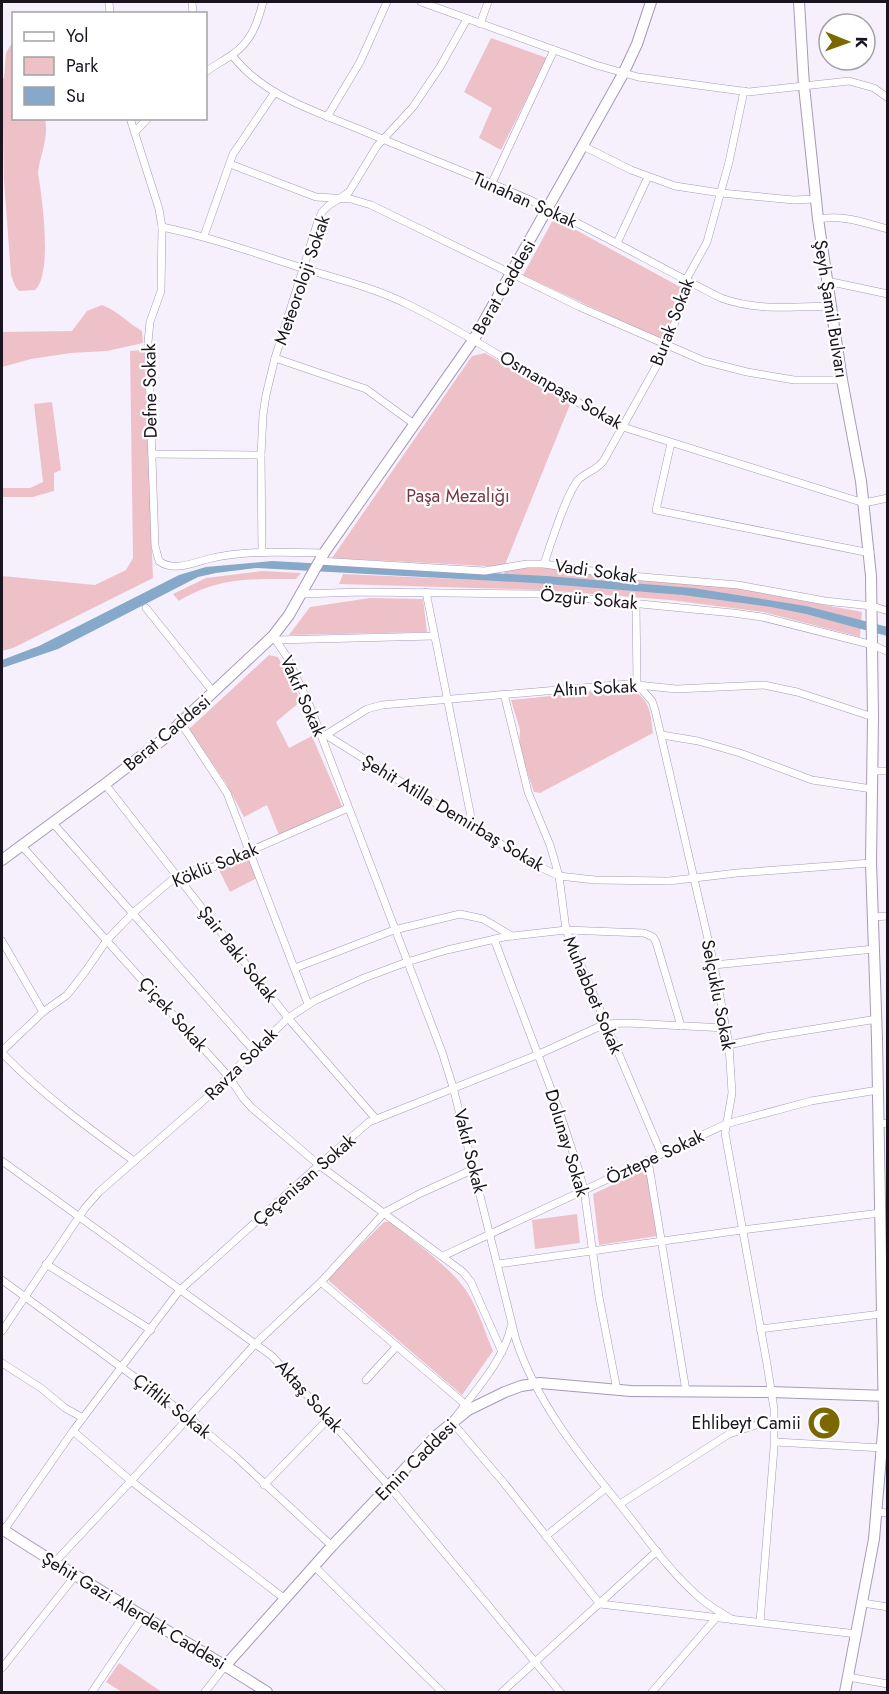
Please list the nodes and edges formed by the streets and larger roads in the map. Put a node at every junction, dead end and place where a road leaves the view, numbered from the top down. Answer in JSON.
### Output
{"nodes":[{"id":1,"x":263,"y":2,"type":"edge"},
{"id":2,"x":387,"y":2,"type":"edge"},
{"id":3,"x":421,"y":2,"type":"edge"},
{"id":4,"x":488,"y":2,"type":"edge"},
{"id":5,"x":651,"y":2,"type":"edge"},
{"id":6,"x":799,"y":2,"type":"edge"},
{"id":7,"x":467,"y":19,"type":"junction"},
{"id":8,"x":480,"y":24,"type":"junction"},
{"id":9,"x":554,"y":50,"type":"junction"},
{"id":10,"x":232,"y":55,"type":"junction"},
{"id":11,"x":207,"y":71,"type":"edge"},
{"id":12,"x":623,"y":74,"type":"junction"},
{"id":13,"x":804,"y":86,"type":"junction"},
{"id":14,"x":275,"y":92,"type":"junction"},
{"id":15,"x":744,"y":92,"type":"junction"},
{"id":16,"x":888,"y":98,"type":"edge"},
{"id":17,"x":327,"y":117,"type":"junction"},
{"id":18,"x":131,"y":120,"type":"edge"},
{"id":19,"x":146,"y":120,"type":"edge"},
{"id":20,"x":135,"y":132,"type":"junction"},
{"id":21,"x":382,"y":139,"type":"junction"},
{"id":22,"x":583,"y":146,"type":"junction"},
{"id":23,"x":230,"y":164,"type":"junction"},
{"id":24,"x":648,"y":177,"type":"junction"},
{"id":25,"x":491,"y":184,"type":"junction"},
{"id":26,"x":721,"y":193,"type":"junction"},
{"id":27,"x":337,"y":198,"type":"junction"},
{"id":28,"x":815,"y":199,"type":"junction"},
{"id":29,"x":549,"y":209,"type":"junction"},
{"id":30,"x":818,"y":219,"type":"junction"},
{"id":31,"x":162,"y":227,"type":"junction"},
{"id":32,"x":888,"y":229,"type":"edge"},
{"id":33,"x":204,"y":236,"type":"junction"},
{"id":34,"x":617,"y":243,"type":"junction"},
{"id":35,"x":303,"y":268,"type":"junction"},
{"id":36,"x":511,"y":274,"type":"junction"},
{"id":37,"x":686,"y":280,"type":"junction"},
{"id":38,"x":827,"y":281,"type":"junction"},
{"id":39,"x":888,"y":294,"type":"edge"},
{"id":40,"x":830,"y":306,"type":"junction"},
{"id":41,"x":474,"y":339,"type":"junction"},
{"id":42,"x":667,"y":345,"type":"junction"},
{"id":43,"x":275,"y":358,"type":"junction"},
{"id":44,"x":842,"y":380,"type":"junction"},
{"id":45,"x":414,"y":424,"type":"junction"},
{"id":46,"x":623,"y":428,"type":"junction"},
{"id":47,"x":671,"y":443,"type":"junction"},
{"id":48,"x":152,"y":454,"type":"junction"},
{"id":49,"x":261,"y":455,"type":"junction"},
{"id":50,"x":888,"y":498,"type":"edge"},
{"id":51,"x":864,"y":503,"type":"junction"},
{"id":52,"x":262,"y":553,"type":"junction"},
{"id":53,"x":870,"y":553,"type":"junction"},
{"id":54,"x":321,"y":557,"type":"junction"},
{"id":55,"x":159,"y":561,"type":"joint"},
{"id":56,"x":544,"y":564,"type":"junction"},
{"id":57,"x":426,"y":592,"type":"junction"},
{"id":58,"x":300,"y":594,"type":"junction"},
{"id":59,"x":636,"y":604,"type":"junction"},
{"id":60,"x":146,"y":608,"type":"dead end"},
{"id":61,"x":872,"y":610,"type":"junction"},
{"id":62,"x":888,"y":611,"type":"edge"},
{"id":63,"x":434,"y":636,"type":"junction"},
{"id":64,"x":275,"y":638,"type":"junction"},
{"id":65,"x":873,"y":645,"type":"junction"},
{"id":66,"x":888,"y":652,"type":"edge"},
{"id":67,"x":637,"y":684,"type":"junction"},
{"id":68,"x":214,"y":693,"type":"junction"},
{"id":69,"x":504,"y":694,"type":"junction"},
{"id":70,"x":446,"y":698,"type":"junction"},
{"id":71,"x":873,"y":717,"type":"junction"},
{"id":72,"x":181,"y":723,"type":"junction"},
{"id":73,"x":662,"y":735,"type":"junction"},
{"id":74,"x":324,"y":736,"type":"junction"},
{"id":75,"x":873,"y":771,"type":"junction"},
{"id":76,"x":888,"y":771,"type":"edge"},
{"id":77,"x":105,"y":784,"type":"junction"},
{"id":78,"x":872,"y":789,"type":"junction"},
{"id":79,"x":348,"y":808,"type":"junction"},
{"id":80,"x":52,"y":822,"type":"junction"},
{"id":81,"x":472,"y":827,"type":"junction"},
{"id":82,"x":21,"y":845,"type":"junction"},
{"id":83,"x":250,"y":851,"type":"junction"},
{"id":84,"x":2,"y":860,"type":"edge"},
{"id":85,"x":871,"y":863,"type":"junction"},
{"id":86,"x":559,"y":876,"type":"junction"},
{"id":87,"x":178,"y":877,"type":"junction"},
{"id":88,"x":693,"y":878,"type":"junction"},
{"id":89,"x":133,"y":913,"type":"junction"},
{"id":90,"x":888,"y":916,"type":"edge"},
{"id":91,"x":873,"y":917,"type":"junction"},
{"id":92,"x":394,"y":930,"type":"junction"},
{"id":93,"x":566,"y":930,"type":"junction"},
{"id":94,"x":512,"y":936,"type":"junction"},
{"id":95,"x":495,"y":939,"type":"junction"},
{"id":96,"x":107,"y":940,"type":"junction"},
{"id":97,"x":2,"y":941,"type":"edge"},
{"id":98,"x":874,"y":949,"type":"junction"},
{"id":99,"x":407,"y":962,"type":"junction"},
{"id":100,"x":714,"y":965,"type":"junction"},
{"id":101,"x":294,"y":968,"type":"junction"},
{"id":102,"x":308,"y":1004,"type":"junction"},
{"id":103,"x":43,"y":1012,"type":"junction"},
{"id":104,"x":288,"y":1018,"type":"junction"},
{"id":105,"x":877,"y":1019,"type":"junction"},
{"id":106,"x":605,"y":1024,"type":"junction"},
{"id":107,"x":681,"y":1026,"type":"junction"},
{"id":108,"x":726,"y":1028,"type":"junction"},
{"id":109,"x":729,"y":1045,"type":"junction"},
{"id":110,"x":254,"y":1051,"type":"junction"},
{"id":111,"x":2,"y":1052,"type":"edge"},
{"id":112,"x":537,"y":1054,"type":"junction"},
{"id":113,"x":229,"y":1077,"type":"junction"},
{"id":114,"x":453,"y":1088,"type":"junction"},
{"id":115,"x":878,"y":1090,"type":"junction"},
{"id":116,"x":376,"y":1119,"type":"junction"},
{"id":117,"x":726,"y":1124,"type":"junction"},
{"id":118,"x":883,"y":1124,"type":"edge"},
{"id":119,"x":662,"y":1153,"type":"junction"},
{"id":120,"x":648,"y":1160,"type":"junction"},
{"id":121,"x":2,"y":1161,"type":"edge"},
{"id":122,"x":134,"y":1161,"type":"junction"},
{"id":123,"x":319,"y":1165,"type":"junction"},
{"id":124,"x":474,"y":1169,"type":"junction"},
{"id":125,"x":584,"y":1190,"type":"junction"},
{"id":126,"x":385,"y":1212,"type":"junction"},
{"id":127,"x":880,"y":1213,"type":"junction"},
{"id":128,"x":79,"y":1215,"type":"junction"},
{"id":129,"x":742,"y":1230,"type":"junction"},
{"id":130,"x":490,"y":1233,"type":"junction"},
{"id":131,"x":662,"y":1241,"type":"junction"},
{"id":132,"x":592,"y":1250,"type":"junction"},
{"id":133,"x":443,"y":1256,"type":"junction"},
{"id":134,"x":46,"y":1264,"type":"junction"},
{"id":135,"x":498,"y":1264,"type":"junction"},
{"id":136,"x":2,"y":1280,"type":"edge"},
{"id":137,"x":321,"y":1282,"type":"junction"},
{"id":138,"x":180,"y":1291,"type":"junction"},
{"id":139,"x":25,"y":1296,"type":"junction"},
{"id":140,"x":881,"y":1314,"type":"junction"},
{"id":141,"x":512,"y":1324,"type":"junction"},
{"id":142,"x":760,"y":1329,"type":"junction"},
{"id":143,"x":151,"y":1330,"type":"junction"},
{"id":144,"x":2,"y":1331,"type":"edge"},
{"id":145,"x":256,"y":1342,"type":"junction"},
{"id":146,"x":397,"y":1347,"type":"junction"},
{"id":147,"x":502,"y":1352,"type":"junction"},
{"id":148,"x":2,"y":1363,"type":"edge"},
{"id":149,"x":122,"y":1368,"type":"junction"},
{"id":150,"x":366,"y":1380,"type":"dead end"},
{"id":151,"x":535,"y":1384,"type":"junction"},
{"id":152,"x":616,"y":1390,"type":"junction"},
{"id":153,"x":687,"y":1391,"type":"junction"},
{"id":154,"x":771,"y":1392,"type":"junction"},
{"id":155,"x":886,"y":1396,"type":"edge"},
{"id":156,"x":465,"y":1404,"type":"junction"},
{"id":157,"x":188,"y":1416,"type":"junction"},
{"id":158,"x":83,"y":1418,"type":"junction"},
{"id":159,"x":329,"y":1418,"type":"junction"},
{"id":160,"x":774,"y":1419,"type":"junction"},
{"id":161,"x":452,"y":1422,"type":"junction"},
{"id":162,"x":73,"y":1431,"type":"junction"},
{"id":163,"x":775,"y":1442,"type":"junction"},
{"id":164,"x":883,"y":1448,"type":"junction"},
{"id":165,"x":131,"y":1482,"type":"junction"},
{"id":166,"x":264,"y":1485,"type":"junction"},
{"id":167,"x":389,"y":1486,"type":"junction"},
{"id":168,"x":606,"y":1488,"type":"junction"},
{"id":169,"x":620,"y":1504,"type":"junction"},
{"id":170,"x":882,"y":1513,"type":"edge"},
{"id":171,"x":2,"y":1531,"type":"edge"},
{"id":172,"x":546,"y":1536,"type":"junction"},
{"id":173,"x":332,"y":1546,"type":"junction"},
{"id":174,"x":657,"y":1551,"type":"junction"},
{"id":175,"x":54,"y":1563,"type":"junction"},
{"id":176,"x":314,"y":1566,"type":"junction"},
{"id":177,"x":75,"y":1576,"type":"junction"},
{"id":178,"x":285,"y":1599,"type":"junction"},
{"id":179,"x":863,"y":1603,"type":"junction"},
{"id":180,"x":600,"y":1604,"type":"junction"},
{"id":181,"x":888,"y":1607,"type":"edge"},
{"id":182,"x":144,"y":1615,"type":"junction"},
{"id":183,"x":716,"y":1618,"type":"junction"},
{"id":184,"x":733,"y":1620,"type":"junction"},
{"id":185,"x":760,"y":1622,"type":"junction"},
{"id":186,"x":857,"y":1634,"type":"junction"},
{"id":187,"x":534,"y":1662,"type":"junction"},
{"id":188,"x":225,"y":1666,"type":"junction"},
{"id":189,"x":2,"y":1668,"type":"edge"},
{"id":190,"x":848,"y":1677,"type":"junction"},
{"id":191,"x":888,"y":1684,"type":"edge"},
{"id":192,"x":92,"y":1692,"type":"edge"},
{"id":193,"x":205,"y":1692,"type":"edge"},
{"id":194,"x":267,"y":1692,"type":"edge"},
{"id":195,"x":442,"y":1692,"type":"edge"},
{"id":196,"x":502,"y":1692,"type":"edge"},
{"id":197,"x":560,"y":1692,"type":"edge"},
{"id":198,"x":652,"y":1692,"type":"edge"},
{"id":199,"x":845,"y":1692,"type":"edge"}],
"edges":[{"from":1,"to":10,"type":"street"},
{"from":2,"to":17,"type":"street"},
{"from":3,"to":7,"type":"street"},
{"from":4,"to":8,"type":"street"},
{"from":5,"to":12,"type":"street","name":"Berat Caddesi"},
{"from":6,"to":13,"type":"street","name":"Şeyh Şamil Bulvarı"},
{"from":7,"to":8,"type":"street"},
{"from":7,"to":21,"type":"street","name":"Meteoroloji Sokak"},
{"from":8,"to":9,"type":"street"},
{"from":9,"to":12,"type":"street"},
{"from":9,"to":25,"type":"street"},
{"from":10,"to":11,"type":"street"},
{"from":10,"to":14,"type":"street","name":"Tunahan Sokak"},
{"from":12,"to":15,"type":"street"},
{"from":12,"to":22,"type":"street","name":"Berat Caddesi"},
{"from":13,"to":15,"type":"street"},
{"from":13,"to":16,"type":"street"},
{"from":13,"to":28,"type":"street","name":"Şeyh Şamil Bulvarı"},
{"from":14,"to":17,"type":"street","name":"Tunahan Sokak"},
{"from":14,"to":23,"type":"street"},
{"from":15,"to":26,"type":"street","name":"Burak Sokak"},
{"from":17,"to":21,"type":"street","name":"Tunahan Sokak"},
{"from":18,"to":20,"type":"street","name":"Defne Sokak"},
{"from":19,"to":20,"type":"street"},
{"from":20,"to":31,"type":"street","name":"Defne Sokak"},
{"from":21,"to":25,"type":"street","name":"Tunahan Sokak"},
{"from":21,"to":27,"type":"street","name":"Meteoroloji Sokak"},
{"from":22,"to":24,"type":"street"},
{"from":22,"to":29,"type":"street","name":"Berat Caddesi"},
{"from":23,"to":27,"type":"street"},
{"from":23,"to":33,"type":"street"},
{"from":24,"to":26,"type":"street"},
{"from":24,"to":34,"type":"street"},
{"from":25,"to":29,"type":"street","name":"Tunahan Sokak"},
{"from":26,"to":28,"type":"street"},
{"from":26,"to":37,"type":"street","name":"Burak Sokak"},
{"from":27,"to":35,"type":"street","name":"Meteoroloji Sokak"},
{"from":27,"to":36,"type":"street"},
{"from":28,"to":30,"type":"street","name":"Şeyh Şamil Bulvarı"},
{"from":29,"to":34,"type":"street","name":"Tunahan Sokak"},
{"from":29,"to":36,"type":"street","name":"Berat Caddesi"},
{"from":30,"to":32,"type":"street"},
{"from":30,"to":38,"type":"street","name":"Şeyh Şamil Bulvarı"},
{"from":31,"to":33,"type":"street","name":"Osmanpaşa Sokak"},
{"from":31,"to":48,"type":"street","name":"Defne Sokak"},
{"from":33,"to":35,"type":"street","name":"Osmanpaşa Sokak"},
{"from":34,"to":37,"type":"street","name":"Tunahan Sokak"},
{"from":35,"to":41,"type":"street","name":"Osmanpaşa Sokak"},
{"from":35,"to":43,"type":"street","name":"Meteoroloji Sokak"},
{"from":36,"to":41,"type":"street","name":"Berat Caddesi"},
{"from":36,"to":42,"type":"street"},
{"from":37,"to":40,"type":"street","name":"Tunahan Sokak"},
{"from":37,"to":42,"type":"street","name":"Burak Sokak"},
{"from":38,"to":39,"type":"street"},
{"from":38,"to":40,"type":"street","name":"Şeyh Şamil Bulvarı"},
{"from":40,"to":44,"type":"street","name":"Şeyh Şamil Bulvarı"},
{"from":41,"to":45,"type":"street","name":"Berat Caddesi"},
{"from":41,"to":46,"type":"street","name":"Osmanpaşa Sokak"},
{"from":42,"to":44,"type":"street"},
{"from":42,"to":46,"type":"street","name":"Burak Sokak"},
{"from":43,"to":45,"type":"street"},
{"from":43,"to":49,"type":"street","name":"Meteoroloji Sokak"},
{"from":44,"to":51,"type":"street","name":"Şeyh Şamil Bulvarı"},
{"from":45,"to":54,"type":"street","name":"Berat Caddesi"},
{"from":46,"to":47,"type":"street","name":"Osmanpaşa Sokak"},
{"from":46,"to":56,"type":"street","name":"Burak Sokak"},
{"from":47,"to":51,"type":"street","name":"Osmanpaşa Sokak"},
{"from":47,"to":53,"type":"street"},
{"from":48,"to":49,"type":"street"},
{"from":48,"to":55,"type":"street","name":"Defne Sokak"},
{"from":49,"to":52,"type":"street","name":"Meteoroloji Sokak"},
{"from":50,"to":51,"type":"street"},
{"from":51,"to":53,"type":"street","name":"Şeyh Şamil Bulvarı"},
{"from":52,"to":54,"type":"street","name":"Vadi Sokak"},
{"from":52,"to":55,"type":"street","name":"Vadi Sokak"},
{"from":53,"to":61,"type":"street","name":"Şeyh Şamil Bulvarı"},
{"from":54,"to":56,"type":"street","name":"Vadi Sokak"},
{"from":54,"to":58,"type":"street","name":"Berat Caddesi"},
{"from":56,"to":61,"type":"street","name":"Vadi Sokak"},
{"from":57,"to":58,"type":"street","name":"Özgür Sokak"},
{"from":57,"to":59,"type":"street","name":"Özgür Sokak"},
{"from":57,"to":63,"type":"street"},
{"from":58,"to":64,"type":"street","name":"Berat Caddesi"},
{"from":59,"to":65,"type":"street","name":"Özgür Sokak"},
{"from":59,"to":67,"type":"street"},
{"from":60,"to":68,"type":"street"},
{"from":61,"to":62,"type":"street","name":"Vadi Sokak"},
{"from":61,"to":65,"type":"street","name":"Şeyh Şamil Bulvarı"},
{"from":63,"to":64,"type":"street"},
{"from":63,"to":70,"type":"street"},
{"from":64,"to":68,"type":"street","name":"Berat Caddesi"},
{"from":64,"to":74,"type":"street","name":"Vakıf Sokak"},
{"from":65,"to":66,"type":"street","name":"Özgür Sokak"},
{"from":65,"to":71,"type":"street"},
{"from":67,"to":69,"type":"street","name":"Altın Sokak"},
{"from":67,"to":71,"type":"street","name":"Altın Sokak"},
{"from":67,"to":73,"type":"street","name":"Selçuklu Sokak"},
{"from":68,"to":72,"type":"street","name":"Berat Caddesi"},
{"from":69,"to":70,"type":"street","name":"Altın Sokak"},
{"from":69,"to":86,"type":"street","name":"Muhabbet Sokak"},
{"from":70,"to":74,"type":"street","name":"Altın Sokak"},
{"from":70,"to":81,"type":"street"},
{"from":71,"to":75,"type":"street"},
{"from":72,"to":77,"type":"street","name":"Berat Caddesi"},
{"from":72,"to":83,"type":"street"},
{"from":73,"to":78,"type":"street"},
{"from":73,"to":88,"type":"street","name":"Selçuklu Sokak"},
{"from":74,"to":79,"type":"street","name":"Vakıf Sokak"},
{"from":74,"to":81,"type":"street","name":"Şehit Atilla Demirbaş Sokak"},
{"from":75,"to":76,"type":"street"},
{"from":75,"to":78,"type":"street"},
{"from":77,"to":80,"type":"street","name":"Berat Caddesi"},
{"from":77,"to":87,"type":"street","name":"Şair Baki Sokak"},
{"from":78,"to":85,"type":"street"},
{"from":79,"to":83,"type":"street","name":"Köklü Sokak"},
{"from":79,"to":92,"type":"street","name":"Vakıf Sokak"},
{"from":80,"to":82,"type":"street","name":"Berat Caddesi"},
{"from":80,"to":89,"type":"street"},
{"from":81,"to":86,"type":"street","name":"Şehit Atilla Demirbaş Sokak"},
{"from":82,"to":84,"type":"street","name":"Berat Caddesi"},
{"from":82,"to":96,"type":"street","name":"Çiçek Sokak"},
{"from":83,"to":87,"type":"street","name":"Köklü Sokak"},
{"from":83,"to":101,"type":"street"},
{"from":85,"to":88,"type":"street","name":"Şehit Atilla Demirbaş Sokak"},
{"from":85,"to":91,"type":"street"},
{"from":86,"to":88,"type":"street","name":"Şehit Atilla Demirbaş Sokak"},
{"from":86,"to":93,"type":"street","name":"Muhabbet Sokak"},
{"from":87,"to":89,"type":"street","name":"Köklü Sokak"},
{"from":87,"to":104,"type":"street","name":"Şair Baki Sokak"},
{"from":88,"to":100,"type":"street","name":"Selçuklu Sokak"},
{"from":89,"to":96,"type":"street","name":"Köklü Sokak"},
{"from":89,"to":110,"type":"street"},
{"from":90,"to":91,"type":"street"},
{"from":91,"to":98,"type":"street"},
{"from":92,"to":94,"type":"street"},
{"from":92,"to":99,"type":"street","name":"Vakıf Sokak"},
{"from":92,"to":101,"type":"street"},
{"from":93,"to":94,"type":"street","name":"Ravza Sokak"},
{"from":93,"to":106,"type":"street","name":"Muhabbet Sokak"},
{"from":93,"to":107,"type":"street","name":"Ravza Sokak"},
{"from":94,"to":95,"type":"street","name":"Ravza Sokak"},
{"from":95,"to":99,"type":"street","name":"Ravza Sokak"},
{"from":95,"to":112,"type":"street","name":"Dolunay Sokak"},
{"from":96,"to":103,"type":"street","name":"Köklü Sokak"},
{"from":96,"to":113,"type":"street","name":"Çiçek Sokak"},
{"from":97,"to":103,"type":"street"},
{"from":98,"to":100,"type":"street"},
{"from":98,"to":105,"type":"street"},
{"from":99,"to":102,"type":"street","name":"Ravza Sokak"},
{"from":99,"to":114,"type":"street","name":"Vakıf Sokak"},
{"from":100,"to":108,"type":"street","name":"Selçuklu Sokak"},
{"from":101,"to":102,"type":"street"},
{"from":102,"to":104,"type":"street","name":"Ravza Sokak"},
{"from":103,"to":111,"type":"street","name":"Köklü Sokak"},
{"from":104,"to":110,"type":"street","name":"Ravza Sokak"},
{"from":104,"to":116,"type":"street","name":"Şair Baki Sokak"},
{"from":105,"to":109,"type":"street"},
{"from":105,"to":115,"type":"street"},
{"from":106,"to":107,"type":"street","name":"Çeçenisan Sokak"},
{"from":106,"to":112,"type":"street","name":"Çeçenisan Sokak"},
{"from":106,"to":119,"type":"street","name":"Muhabbet Sokak"},
{"from":107,"to":108,"type":"street","name":"Çeçenisan Sokak"},
{"from":108,"to":109,"type":"street","name":"Selçuklu Sokak"},
{"from":109,"to":117,"type":"street","name":"Selçuklu Sokak"},
{"from":110,"to":113,"type":"street","name":"Ravza Sokak"},
{"from":111,"to":122,"type":"street"},
{"from":112,"to":114,"type":"street","name":"Çeçenisan Sokak"},
{"from":112,"to":125,"type":"street","name":"Dolunay Sokak"},
{"from":113,"to":122,"type":"street","name":"Ravza Sokak"},
{"from":113,"to":123,"type":"street","name":"Çiçek Sokak"},
{"from":114,"to":116,"type":"street","name":"Çeçenisan Sokak"},
{"from":114,"to":124,"type":"street","name":"Vakıf Sokak"},
{"from":115,"to":117,"type":"street","name":"Öztepe Sokak"},
{"from":115,"to":118,"type":"street"},
{"from":116,"to":123,"type":"street","name":"Çeçenisan Sokak"},
{"from":117,"to":119,"type":"street","name":"Öztepe Sokak"},
{"from":117,"to":129,"type":"street","name":"Selçuklu Sokak"},
{"from":118,"to":127,"type":"street"},
{"from":119,"to":120,"type":"street","name":"Öztepe Sokak"},
{"from":120,"to":125,"type":"street","name":"Öztepe Sokak"},
{"from":120,"to":131,"type":"street"},
{"from":121,"to":128,"type":"street","name":"Aktaş Sokak"},
{"from":122,"to":128,"type":"street","name":"Ravza Sokak"},
{"from":123,"to":126,"type":"street","name":"Çiçek Sokak"},
{"from":123,"to":138,"type":"street","name":"Çeçenisan Sokak"},
{"from":124,"to":126,"type":"street"},
{"from":124,"to":130,"type":"street","name":"Vakıf Sokak"},
{"from":125,"to":130,"type":"street","name":"Öztepe Sokak"},
{"from":125,"to":132,"type":"street","name":"Dolunay Sokak"},
{"from":126,"to":133,"type":"street","name":"Çiçek Sokak"},
{"from":126,"to":137,"type":"street"},
{"from":127,"to":129,"type":"street"},
{"from":127,"to":140,"type":"street"},
{"from":128,"to":134,"type":"street","name":"Ravza Sokak"},
{"from":128,"to":138,"type":"street","name":"Aktaş Sokak"},
{"from":129,"to":131,"type":"street"},
{"from":129,"to":142,"type":"street","name":"Selçuklu Sokak"},
{"from":130,"to":133,"type":"street","name":"Öztepe Sokak"},
{"from":130,"to":135,"type":"street","name":"Vakıf Sokak"},
{"from":131,"to":132,"type":"street"},
{"from":131,"to":153,"type":"street"},
{"from":132,"to":135,"type":"street"},
{"from":132,"to":152,"type":"street","name":"Dolunay Sokak"},
{"from":133,"to":147,"type":"street","name":"Çiçek Sokak"},
{"from":134,"to":139,"type":"street","name":"Ravza Sokak"},
{"from":134,"to":143,"type":"street"},
{"from":135,"to":141,"type":"street","name":"Vakıf Sokak"},
{"from":136,"to":139,"type":"street","name":"Çiftlik Sokak"},
{"from":137,"to":145,"type":"street"},
{"from":137,"to":146,"type":"street"},
{"from":138,"to":143,"type":"street","name":"Çeçenisan Sokak"},
{"from":138,"to":145,"type":"street","name":"Aktaş Sokak"},
{"from":139,"to":144,"type":"street","name":"Ravza Sokak"},
{"from":139,"to":149,"type":"street","name":"Çiftlik Sokak"},
{"from":140,"to":142,"type":"street"},
{"from":140,"to":155,"type":"street"},
{"from":141,"to":147,"type":"street"},
{"from":141,"to":151,"type":"street","name":"Vakıf Sokak"},
{"from":142,"to":154,"type":"street","name":"Selçuklu Sokak"},
{"from":143,"to":149,"type":"street","name":"Çeçenisan Sokak"},
{"from":145,"to":157,"type":"street"},
{"from":145,"to":159,"type":"street","name":"Aktaş Sokak"},
{"from":146,"to":150,"type":"street"},
{"from":146,"to":156,"type":"street"},
{"from":147,"to":156,"type":"street"},
{"from":148,"to":158,"type":"street"},
{"from":149,"to":157,"type":"street","name":"Çiftlik Sokak"},
{"from":149,"to":158,"type":"street","name":"Çeçenisan Sokak"},
{"from":151,"to":152,"type":"street","name":"Emin Caddesi"},
{"from":151,"to":161,"type":"street","name":"Emin Caddesi"},
{"from":151,"to":168,"type":"street","name":"Vakıf Sokak"},
{"from":152,"to":153,"type":"street","name":"Emin Caddesi"},
{"from":153,"to":154,"type":"street","name":"Emin Caddesi"},
{"from":154,"to":155,"type":"street","name":"Emin Caddesi"},
{"from":154,"to":160,"type":"street","name":"Selçuklu Sokak"},
{"from":155,"to":164,"type":"street"},
{"from":156,"to":161,"type":"street"},
{"from":157,"to":165,"type":"street"},
{"from":157,"to":166,"type":"street","name":"Çiftlik Sokak"},
{"from":158,"to":162,"type":"street","name":"Çeçenisan Sokak"},
{"from":159,"to":166,"type":"street"},
{"from":159,"to":167,"type":"street","name":"Aktaş Sokak"},
{"from":160,"to":163,"type":"street","name":"Selçuklu Sokak"},
{"from":160,"to":169,"type":"street"},
{"from":161,"to":167,"type":"street","name":"Emin Caddesi"},
{"from":161,"to":172,"type":"street"},
{"from":162,"to":165,"type":"street"},
{"from":162,"to":171,"type":"street","name":"Çeçenisan Sokak"},
{"from":163,"to":164,"type":"street"},
{"from":163,"to":185,"type":"street","name":"Selçuklu Sokak"},
{"from":164,"to":170,"type":"street"},
{"from":165,"to":175,"type":"street"},
{"from":165,"to":178,"type":"street"},
{"from":166,"to":173,"type":"street","name":"Çiftlik Sokak"},
{"from":167,"to":173,"type":"street","name":"Emin Caddesi"},
{"from":167,"to":187,"type":"street","name":"Aktaş Sokak"},
{"from":168,"to":169,"type":"street","name":"Vakıf Sokak"},
{"from":168,"to":172,"type":"street"},
{"from":169,"to":174,"type":"street","name":"Vakıf Sokak"},
{"from":170,"to":179,"type":"street"},
{"from":171,"to":175,"type":"street","name":"Şehit Gazi Alerdek Caddesi"},
{"from":172,"to":180,"type":"street"},
{"from":173,"to":176,"type":"street","name":"Emin Caddesi"},
{"from":174,"to":180,"type":"street"},
{"from":174,"to":184,"type":"street","name":"Vakıf Sokak"},
{"from":175,"to":177,"type":"street","name":"Şehit Gazi Alerdek Caddesi"},
{"from":176,"to":178,"type":"street","name":"Emin Caddesi"},
{"from":176,"to":195,"type":"street"},
{"from":177,"to":182,"type":"street","name":"Şehit Gazi Alerdek Caddesi"},
{"from":177,"to":189,"type":"street"},
{"from":178,"to":188,"type":"street","name":"Emin Caddesi"},
{"from":179,"to":181,"type":"street"},
{"from":179,"to":186,"type":"street"},
{"from":180,"to":183,"type":"street"},
{"from":180,"to":187,"type":"street"},
{"from":182,"to":188,"type":"street","name":"Şehit Gazi Alerdek Caddesi"},
{"from":182,"to":192,"type":"street"},
{"from":183,"to":184,"type":"street"},
{"from":183,"to":198,"type":"street"},
{"from":184,"to":185,"type":"street"},
{"from":185,"to":186,"type":"street"},
{"from":186,"to":190,"type":"street"},
{"from":187,"to":196,"type":"street"},
{"from":187,"to":197,"type":"street","name":"Aktaş Sokak"},
{"from":188,"to":193,"type":"street","name":"Emin Caddesi"},
{"from":188,"to":194,"type":"street","name":"Şehit Gazi Alerdek Caddesi"},
{"from":190,"to":191,"type":"street"},
{"from":190,"to":199,"type":"street"}]}
